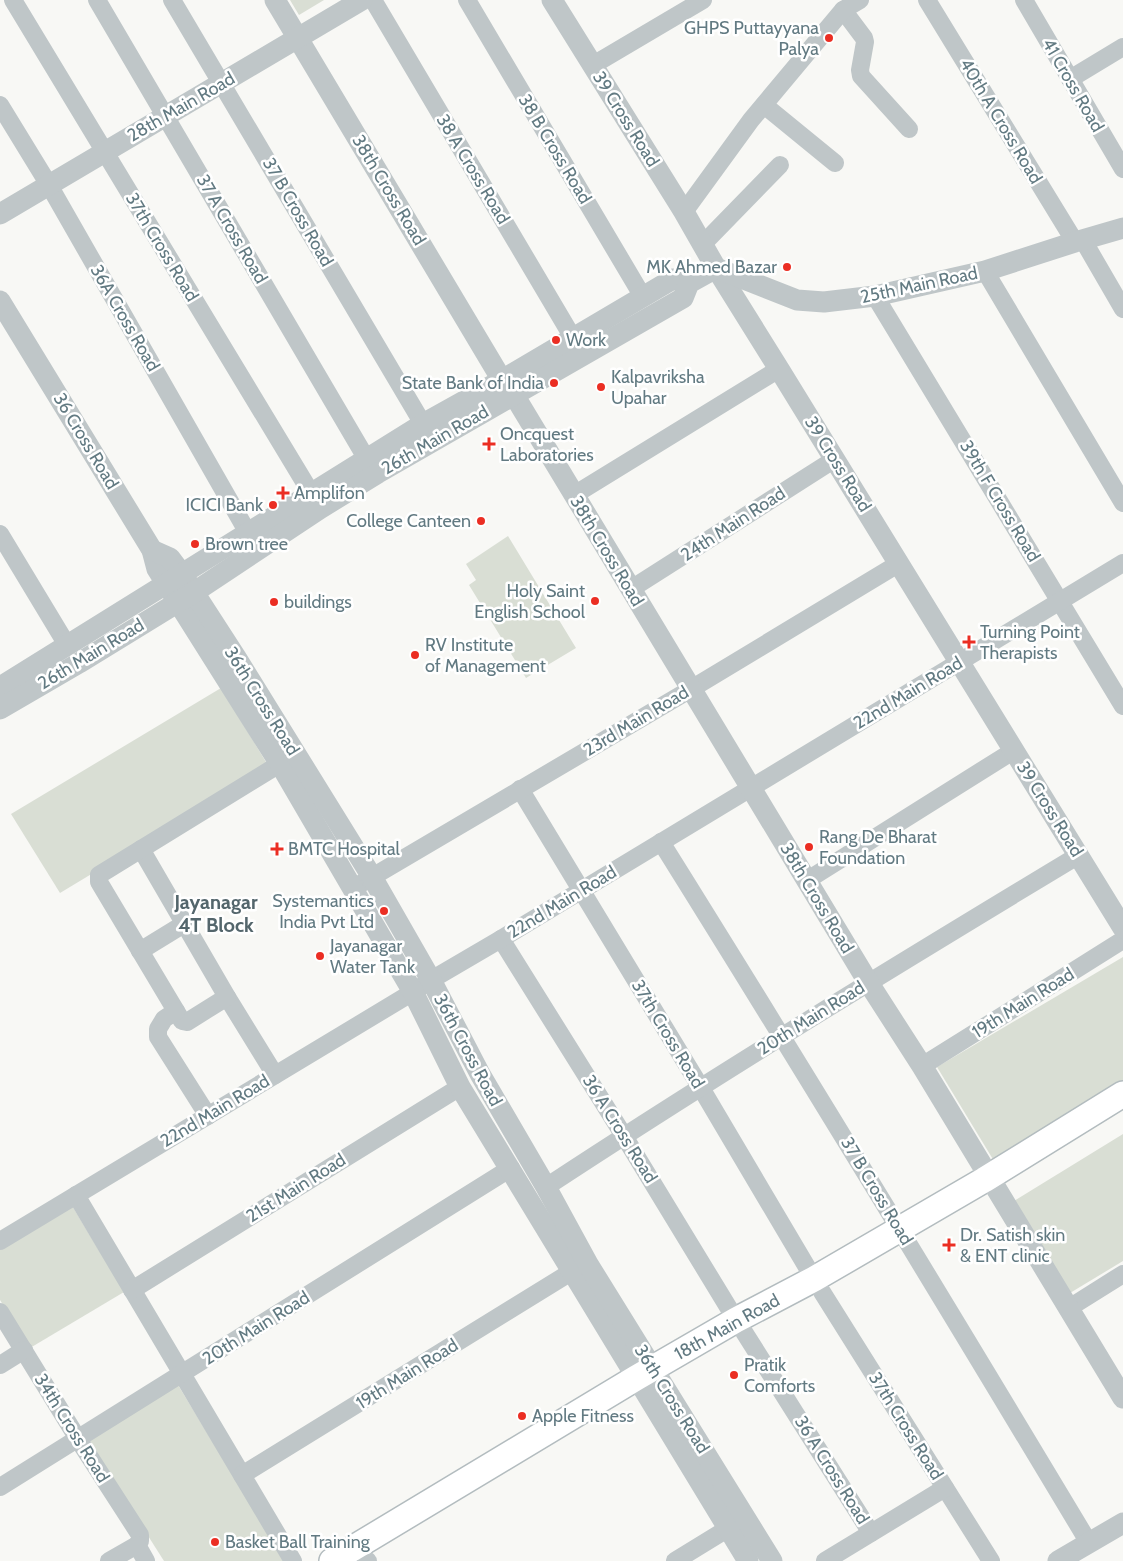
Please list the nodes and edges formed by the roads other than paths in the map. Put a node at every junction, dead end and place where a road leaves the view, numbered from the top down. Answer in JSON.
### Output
{"nodes":[{"id":1,"x":13,"y":0,"type":"edge"},
{"id":2,"x":97,"y":0,"type":"edge"},
{"id":3,"x":172,"y":0,"type":"edge"},
{"id":4,"x":275,"y":0,"type":"edge"},
{"id":5,"x":362,"y":0,"type":"edge"},
{"id":6,"x":373,"y":0,"type":"edge"},
{"id":7,"x":467,"y":0,"type":"edge"},
{"id":8,"x":703,"y":0,"type":"edge"},
{"id":9,"x":860,"y":0,"type":"edge"},
{"id":10,"x":926,"y":0,"type":"edge"},
{"id":11,"x":1024,"y":0,"type":"edge"},
{"id":12,"x":557,"y":1,"type":"edge"},
{"id":13,"x":843,"y":10,"type":"junction"},
{"id":14,"x":298,"y":38,"type":"junction"},
{"id":15,"x":1123,"y":47,"type":"edge"},
{"id":16,"x":592,"y":65,"type":"junction"},
{"id":17,"x":1070,"y":79,"type":"junction"},
{"id":18,"x":222,"y":83,"type":"junction"},
{"id":19,"x":0,"y":105,"type":"edge"},
{"id":20,"x":764,"y":105,"type":"junction"},
{"id":21,"x":166,"y":116,"type":"junction"},
{"id":22,"x":909,"y":129,"type":"dead end"},
{"id":23,"x":1117,"y":147,"type":"edge"},
{"id":24,"x":105,"y":152,"type":"junction"},
{"id":25,"x":835,"y":163,"type":"dead end"},
{"id":26,"x":780,"y":165,"type":"dead end"},
{"id":27,"x":1123,"y":169,"type":"edge"},
{"id":28,"x":49,"y":185,"type":"junction"},
{"id":29,"x":684,"y":212,"type":"junction"},
{"id":30,"x":0,"y":214,"type":"edge"},
{"id":31,"x":1123,"y":228,"type":"edge"},
{"id":32,"x":1079,"y":241,"type":"junction"},
{"id":33,"x":702,"y":244,"type":"junction"},
{"id":34,"x":716,"y":268,"type":"junction"},
{"id":35,"x":985,"y":271,"type":"junction"},
{"id":36,"x":689,"y":283,"type":"junction"},
{"id":37,"x":875,"y":296,"type":"junction"},
{"id":38,"x":643,"y":297,"type":"junction"},
{"id":39,"x":0,"y":301,"type":"edge"},
{"id":40,"x":1123,"y":309,"type":"edge"},
{"id":41,"x":573,"y":338,"type":"junction"},
{"id":42,"x":779,"y":369,"type":"junction"},
{"id":43,"x":508,"y":388,"type":"junction"},
{"id":44,"x":422,"y":424,"type":"junction"},
{"id":45,"x":366,"y":458,"type":"junction"},
{"id":46,"x":834,"y":459,"type":"junction"},
{"id":47,"x":311,"y":493,"type":"junction"},
{"id":48,"x":574,"y":495,"type":"junction"},
{"id":49,"x":1123,"y":503,"type":"edge"},
{"id":50,"x":248,"y":533,"type":"junction"},
{"id":51,"x":0,"y":534,"type":"edge"},
{"id":52,"x":1123,"y":563,"type":"edge"},
{"id":53,"x":898,"y":564,"type":"junction"},
{"id":54,"x":179,"y":588,"type":"junction"},
{"id":55,"x":631,"y":589,"type":"junction"},
{"id":56,"x":1060,"y":601,"type":"junction"},
{"id":57,"x":67,"y":645,"type":"junction"},
{"id":58,"x":959,"y":662,"type":"junction"},
{"id":59,"x":0,"y":686,"type":"edge"},
{"id":60,"x":691,"y":689,"type":"junction"},
{"id":61,"x":1123,"y":706,"type":"edge"},
{"id":62,"x":0,"y":709,"type":"edge"},
{"id":63,"x":1013,"y":751,"type":"junction"},
{"id":64,"x":288,"y":759,"type":"junction"},
{"id":65,"x":750,"y":788,"type":"junction"},
{"id":66,"x":520,"y":789,"type":"junction"},
{"id":67,"x":661,"y":842,"type":"junction"},
{"id":68,"x":141,"y":849,"type":"junction"},
{"id":69,"x":1078,"y":855,"type":"junction"},
{"id":70,"x":372,"y":877,"type":"junction"},
{"id":71,"x":806,"y":881,"type":"junction"},
{"id":72,"x":353,"y":888,"type":"junction"},
{"id":73,"x":581,"y":890,"type":"junction"},
{"id":74,"x":184,"y":924,"type":"junction"},
{"id":75,"x":1123,"y":928,"type":"edge"},
{"id":76,"x":501,"y":938,"type":"junction"},
{"id":77,"x":1123,"y":940,"type":"edge"},
{"id":78,"x":140,"y":951,"type":"junction"},
{"id":79,"x":430,"y":980,"type":"junction"},
{"id":80,"x":868,"y":982,"type":"junction"},
{"id":81,"x":413,"y":992,"type":"junction"},
{"id":82,"x":227,"y":997,"type":"junction"},
{"id":83,"x":176,"y":1011,"type":"junction"},
{"id":84,"x":782,"y":1036,"type":"junction"},
{"id":85,"x":922,"y":1066,"type":"junction"},
{"id":86,"x":275,"y":1075,"type":"junction"},
{"id":87,"x":460,"y":1087,"type":"junction"},
{"id":88,"x":700,"y":1088,"type":"junction"},
{"id":89,"x":1123,"y":1094,"type":"edge"},
{"id":90,"x":1123,"y":1108,"type":"edge"},
{"id":91,"x":208,"y":1116,"type":"junction"},
{"id":92,"x":624,"y":1136,"type":"junction"},
{"id":93,"x":511,"y":1168,"type":"junction"},
{"id":94,"x":992,"y":1182,"type":"junction"},
{"id":95,"x":546,"y":1187,"type":"junction"},
{"id":96,"x":76,"y":1196,"type":"junction"},
{"id":97,"x":903,"y":1235,"type":"junction"},
{"id":98,"x":0,"y":1241,"type":"edge"},
{"id":99,"x":572,"y":1272,"type":"junction"},
{"id":100,"x":1123,"y":1274,"type":"edge"},
{"id":101,"x":818,"y":1286,"type":"junction"},
{"id":102,"x":132,"y":1290,"type":"junction"},
{"id":103,"x":1069,"y":1308,"type":"junction"},
{"id":104,"x":0,"y":1312,"type":"edge"},
{"id":105,"x":740,"y":1326,"type":"junction"},
{"id":106,"x":24,"y":1350,"type":"junction"},
{"id":107,"x":0,"y":1365,"type":"edge"},
{"id":108,"x":182,"y":1374,"type":"junction"},
{"id":109,"x":649,"y":1380,"type":"junction"},
{"id":110,"x":1123,"y":1397,"type":"edge"},
{"id":111,"x":78,"y":1439,"type":"junction"},
{"id":112,"x":242,"y":1475,"type":"junction"},
{"id":113,"x":0,"y":1487,"type":"edge"},
{"id":114,"x":945,"y":1488,"type":"junction"},
{"id":115,"x":1123,"y":1523,"type":"edge"},
{"id":116,"x":727,"y":1529,"type":"junction"},
{"id":117,"x":871,"y":1533,"type":"junction"},
{"id":118,"x":1089,"y":1543,"type":"junction"},
{"id":119,"x":137,"y":1545,"type":"junction"},
{"id":120,"x":109,"y":1561,"type":"edge"},
{"id":121,"x":146,"y":1561,"type":"edge"},
{"id":122,"x":293,"y":1561,"type":"edge"},
{"id":123,"x":332,"y":1561,"type":"edge"},
{"id":124,"x":367,"y":1561,"type":"edge"},
{"id":125,"x":675,"y":1561,"type":"edge"},
{"id":126,"x":748,"y":1561,"type":"edge"},
{"id":127,"x":772,"y":1561,"type":"edge"},
{"id":128,"x":826,"y":1561,"type":"edge"},
{"id":129,"x":991,"y":1561,"type":"edge"},
{"id":130,"x":1058,"y":1561,"type":"edge"}],
"edges":[{"from":1,"to":24,"type":"street","name":"37th Cross Road"},
{"from":2,"to":21,"type":"street","name":"37 A Cross Road"},
{"from":3,"to":18,"type":"street","name":"37 B Cross Road"},
{"from":4,"to":14,"type":"street","name":"38th Cross Road"},
{"from":5,"to":14,"type":"street","name":"28th Main Road"},
{"from":6,"to":41,"type":"street","name":"38 A Cross Road"},
{"from":7,"to":38,"type":"street","name":"38 B Cross Road"},
{"from":8,"to":16,"type":"street"},
{"from":9,"to":13,"type":"street"},
{"from":10,"to":32,"type":"street","name":"40th A Cross Road"},
{"from":11,"to":17,"type":"street","name":"41 Cross Road"},
{"from":12,"to":16,"type":"street","name":"39 Cross Road"},
{"from":13,"to":20,"type":"street"},
{"from":13,"to":22,"type":"street"},
{"from":14,"to":18,"type":"street","name":"28th Main Road"},
{"from":14,"to":43,"type":"street","name":"38th Cross Road"},
{"from":15,"to":17,"type":"street"},
{"from":16,"to":29,"type":"street","name":"39 Cross Road"},
{"from":17,"to":23,"type":"street","name":"41 Cross Road"},
{"from":18,"to":21,"type":"street","name":"28th Main Road"},
{"from":18,"to":44,"type":"street","name":"37 B Cross Road"},
{"from":19,"to":28,"type":"street","name":"36A Cross Road"},
{"from":20,"to":25,"type":"street"},
{"from":20,"to":29,"type":"street"},
{"from":21,"to":24,"type":"street","name":"28th Main Road"},
{"from":21,"to":45,"type":"street","name":"37 A Cross Road"},
{"from":23,"to":27,"type":"street","name":"41 Cross Road"},
{"from":24,"to":28,"type":"street","name":"28th Main Road"},
{"from":24,"to":47,"type":"street","name":"37th Cross Road"},
{"from":26,"to":33,"type":"street"},
{"from":28,"to":30,"type":"street","name":"28th Main Road"},
{"from":28,"to":50,"type":"street","name":"36A Cross Road"},
{"from":29,"to":33,"type":"street","name":"39 Cross Road"},
{"from":31,"to":32,"type":"street","name":"25th Main Road"},
{"from":32,"to":35,"type":"street","name":"25th Main Road"},
{"from":32,"to":40,"type":"street","name":"40th A Cross Road"},
{"from":33,"to":34,"type":"street","name":"39 Cross Road"},
{"from":34,"to":36,"type":"street","name":"26th Main Road"},
{"from":34,"to":37,"type":"street","name":"25th Main Road"},
{"from":34,"to":42,"type":"street","name":"39 Cross Road"},
{"from":35,"to":37,"type":"street","name":"25th Main Road"},
{"from":35,"to":49,"type":"street"},
{"from":36,"to":38,"type":"street","name":"26th Main Road"},
{"from":36,"to":43,"type":"street","name":"26th Main Road"},
{"from":37,"to":56,"type":"street","name":"39th F Cross Road"},
{"from":38,"to":41,"type":"street","name":"26th Main Road"},
{"from":39,"to":54,"type":"street","name":"36 Cross Road"},
{"from":41,"to":43,"type":"street","name":"26th Main Road"},
{"from":42,"to":46,"type":"street","name":"39 Cross Road"},
{"from":42,"to":48,"type":"street"},
{"from":43,"to":44,"type":"street","name":"26th Main Road"},
{"from":43,"to":48,"type":"street","name":"38th Cross Road"},
{"from":43,"to":54,"type":"street","name":"26th Main Road"},
{"from":44,"to":45,"type":"street","name":"26th Main Road"},
{"from":45,"to":47,"type":"street","name":"26th Main Road"},
{"from":46,"to":53,"type":"street","name":"39 Cross Road"},
{"from":46,"to":55,"type":"street","name":"24th Main Road"},
{"from":47,"to":50,"type":"street","name":"26th Main Road"},
{"from":48,"to":55,"type":"street","name":"38th Cross Road"},
{"from":50,"to":54,"type":"street","name":"26th Main Road"},
{"from":51,"to":57,"type":"street"},
{"from":52,"to":56,"type":"street","name":"22nd Main Road"},
{"from":53,"to":58,"type":"street","name":"39 Cross Road"},
{"from":53,"to":60,"type":"street","name":"23rd Main Road"},
{"from":54,"to":57,"type":"street","name":"26th Main Road"},
{"from":54,"to":62,"type":"street","name":"26th Main Road"},
{"from":54,"to":64,"type":"street","name":"36th Cross Road"},
{"from":55,"to":60,"type":"street","name":"38th Cross Road"},
{"from":56,"to":58,"type":"street","name":"22nd Main Road"},
{"from":56,"to":61,"type":"street","name":"39th F Cross Road"},
{"from":57,"to":59,"type":"street","name":"26th Main Road"},
{"from":58,"to":63,"type":"street","name":"39 Cross Road"},
{"from":58,"to":65,"type":"street","name":"22nd Main Road"},
{"from":60,"to":65,"type":"street","name":"38th Cross Road"},
{"from":60,"to":66,"type":"street","name":"23rd Main Road"},
{"from":63,"to":69,"type":"street","name":"39 Cross Road"},
{"from":63,"to":71,"type":"street"},
{"from":64,"to":68,"type":"street"},
{"from":64,"to":70,"type":"street","name":"36th Cross Road"},
{"from":64,"to":72,"type":"street","name":"36th Cross Road"},
{"from":65,"to":67,"type":"street","name":"22nd Main Road"},
{"from":65,"to":71,"type":"street","name":"38th Cross Road"},
{"from":66,"to":70,"type":"street","name":"23rd Main Road"},
{"from":66,"to":73,"type":"street","name":"37th Cross Road"},
{"from":67,"to":73,"type":"street","name":"22nd Main Road"},
{"from":67,"to":84,"type":"street","name":"37 B Cross Road"},
{"from":68,"to":74,"type":"street"},
{"from":68,"to":78,"type":"street"},
{"from":69,"to":75,"type":"street","name":"39 Cross Road"},
{"from":69,"to":80,"type":"street","name":"20th Main Road"},
{"from":70,"to":72,"type":"street","name":"23rd Main Road"},
{"from":70,"to":79,"type":"street","name":"36th Cross Road"},
{"from":71,"to":80,"type":"street","name":"38th Cross Road"},
{"from":72,"to":81,"type":"street","name":"36th Cross Road"},
{"from":73,"to":76,"type":"street","name":"22nd Main Road"},
{"from":73,"to":88,"type":"street","name":"37th Cross Road"},
{"from":74,"to":78,"type":"street"},
{"from":74,"to":82,"type":"street"},
{"from":76,"to":79,"type":"street","name":"22nd Main Road"},
{"from":76,"to":92,"type":"street","name":"36 A Cross Road"},
{"from":77,"to":85,"type":"street","name":"19th Main Road"},
{"from":78,"to":83,"type":"street"},
{"from":79,"to":81,"type":"street","name":"22nd Main Road"},
{"from":79,"to":95,"type":"street","name":"36th Cross Road"},
{"from":80,"to":84,"type":"street","name":"20th Main Road"},
{"from":80,"to":85,"type":"street","name":"38th Cross Road"},
{"from":81,"to":86,"type":"street","name":"22nd Main Road"},
{"from":81,"to":87,"type":"street","name":"36th Cross Road"},
{"from":82,"to":83,"type":"street"},
{"from":82,"to":86,"type":"street"},
{"from":83,"to":91,"type":"street"},
{"from":84,"to":88,"type":"street","name":"20th Main Road"},
{"from":84,"to":97,"type":"street","name":"37 B Cross Road"},
{"from":85,"to":94,"type":"street","name":"38th Cross Road"},
{"from":86,"to":91,"type":"street","name":"22nd Main Road"},
{"from":87,"to":93,"type":"street","name":"36th Cross Road"},
{"from":87,"to":102,"type":"street","name":"21st Main Road"},
{"from":88,"to":92,"type":"street","name":"20th Main Road"},
{"from":88,"to":101,"type":"street","name":"37th Cross Road"},
{"from":89,"to":94,"type":"main road","name":"18th Main Road"},
{"from":90,"to":94,"type":"main road","name":"18th Main Road"},
{"from":91,"to":96,"type":"street","name":"22nd Main Road"},
{"from":92,"to":95,"type":"street","name":"20th Main Road"},
{"from":92,"to":105,"type":"street","name":"36 A Cross Road"},
{"from":93,"to":99,"type":"street","name":"36th Cross Road"},
{"from":93,"to":108,"type":"street","name":"20th Main Road"},
{"from":94,"to":97,"type":"main road","name":"18th Main Road"},
{"from":94,"to":103,"type":"street","name":"38th Cross Road"},
{"from":95,"to":109,"type":"street","name":"36th Cross Road"},
{"from":96,"to":98,"type":"street","name":"22nd Main Road"},
{"from":96,"to":102,"type":"street"},
{"from":97,"to":101,"type":"main road","name":"18th Main Road"},
{"from":97,"to":118,"type":"street","name":"37 B Cross Road"},
{"from":99,"to":109,"type":"street","name":"36th Cross Road"},
{"from":99,"to":112,"type":"street","name":"19th Main Road"},
{"from":100,"to":103,"type":"street"},
{"from":101,"to":105,"type":"main road","name":"18th Main Road"},
{"from":101,"to":114,"type":"street","name":"37th Cross Road"},
{"from":102,"to":108,"type":"street"},
{"from":103,"to":110,"type":"street","name":"38th Cross Road"},
{"from":104,"to":106,"type":"street","name":"34th Cross Road"},
{"from":105,"to":109,"type":"main road","name":"18th Main Road"},
{"from":105,"to":117,"type":"street","name":"36 A Cross Road"},
{"from":106,"to":107,"type":"street"},
{"from":106,"to":111,"type":"street","name":"34th Cross Road"},
{"from":108,"to":111,"type":"street","name":"20th Main Road"},
{"from":108,"to":112,"type":"street"},
{"from":109,"to":116,"type":"street","name":"36th Cross Road"},
{"from":109,"to":123,"type":"main road","name":"18th Main Road"},
{"from":109,"to":124,"type":"main road","name":"18th Main Road"},
{"from":109,"to":127,"type":"street","name":"36th Cross Road"},
{"from":111,"to":113,"type":"street","name":"20th Main Road"},
{"from":111,"to":119,"type":"street","name":"34th Cross Road"},
{"from":112,"to":122,"type":"street"},
{"from":114,"to":117,"type":"street"},
{"from":114,"to":129,"type":"street","name":"37th Cross Road"},
{"from":115,"to":118,"type":"street"},
{"from":116,"to":125,"type":"street"},
{"from":116,"to":126,"type":"street","name":"36th Cross Road"},
{"from":117,"to":128,"type":"street"},
{"from":118,"to":130,"type":"street"},
{"from":119,"to":120,"type":"street"},
{"from":119,"to":121,"type":"street","name":"34th Cross Road"}]}
